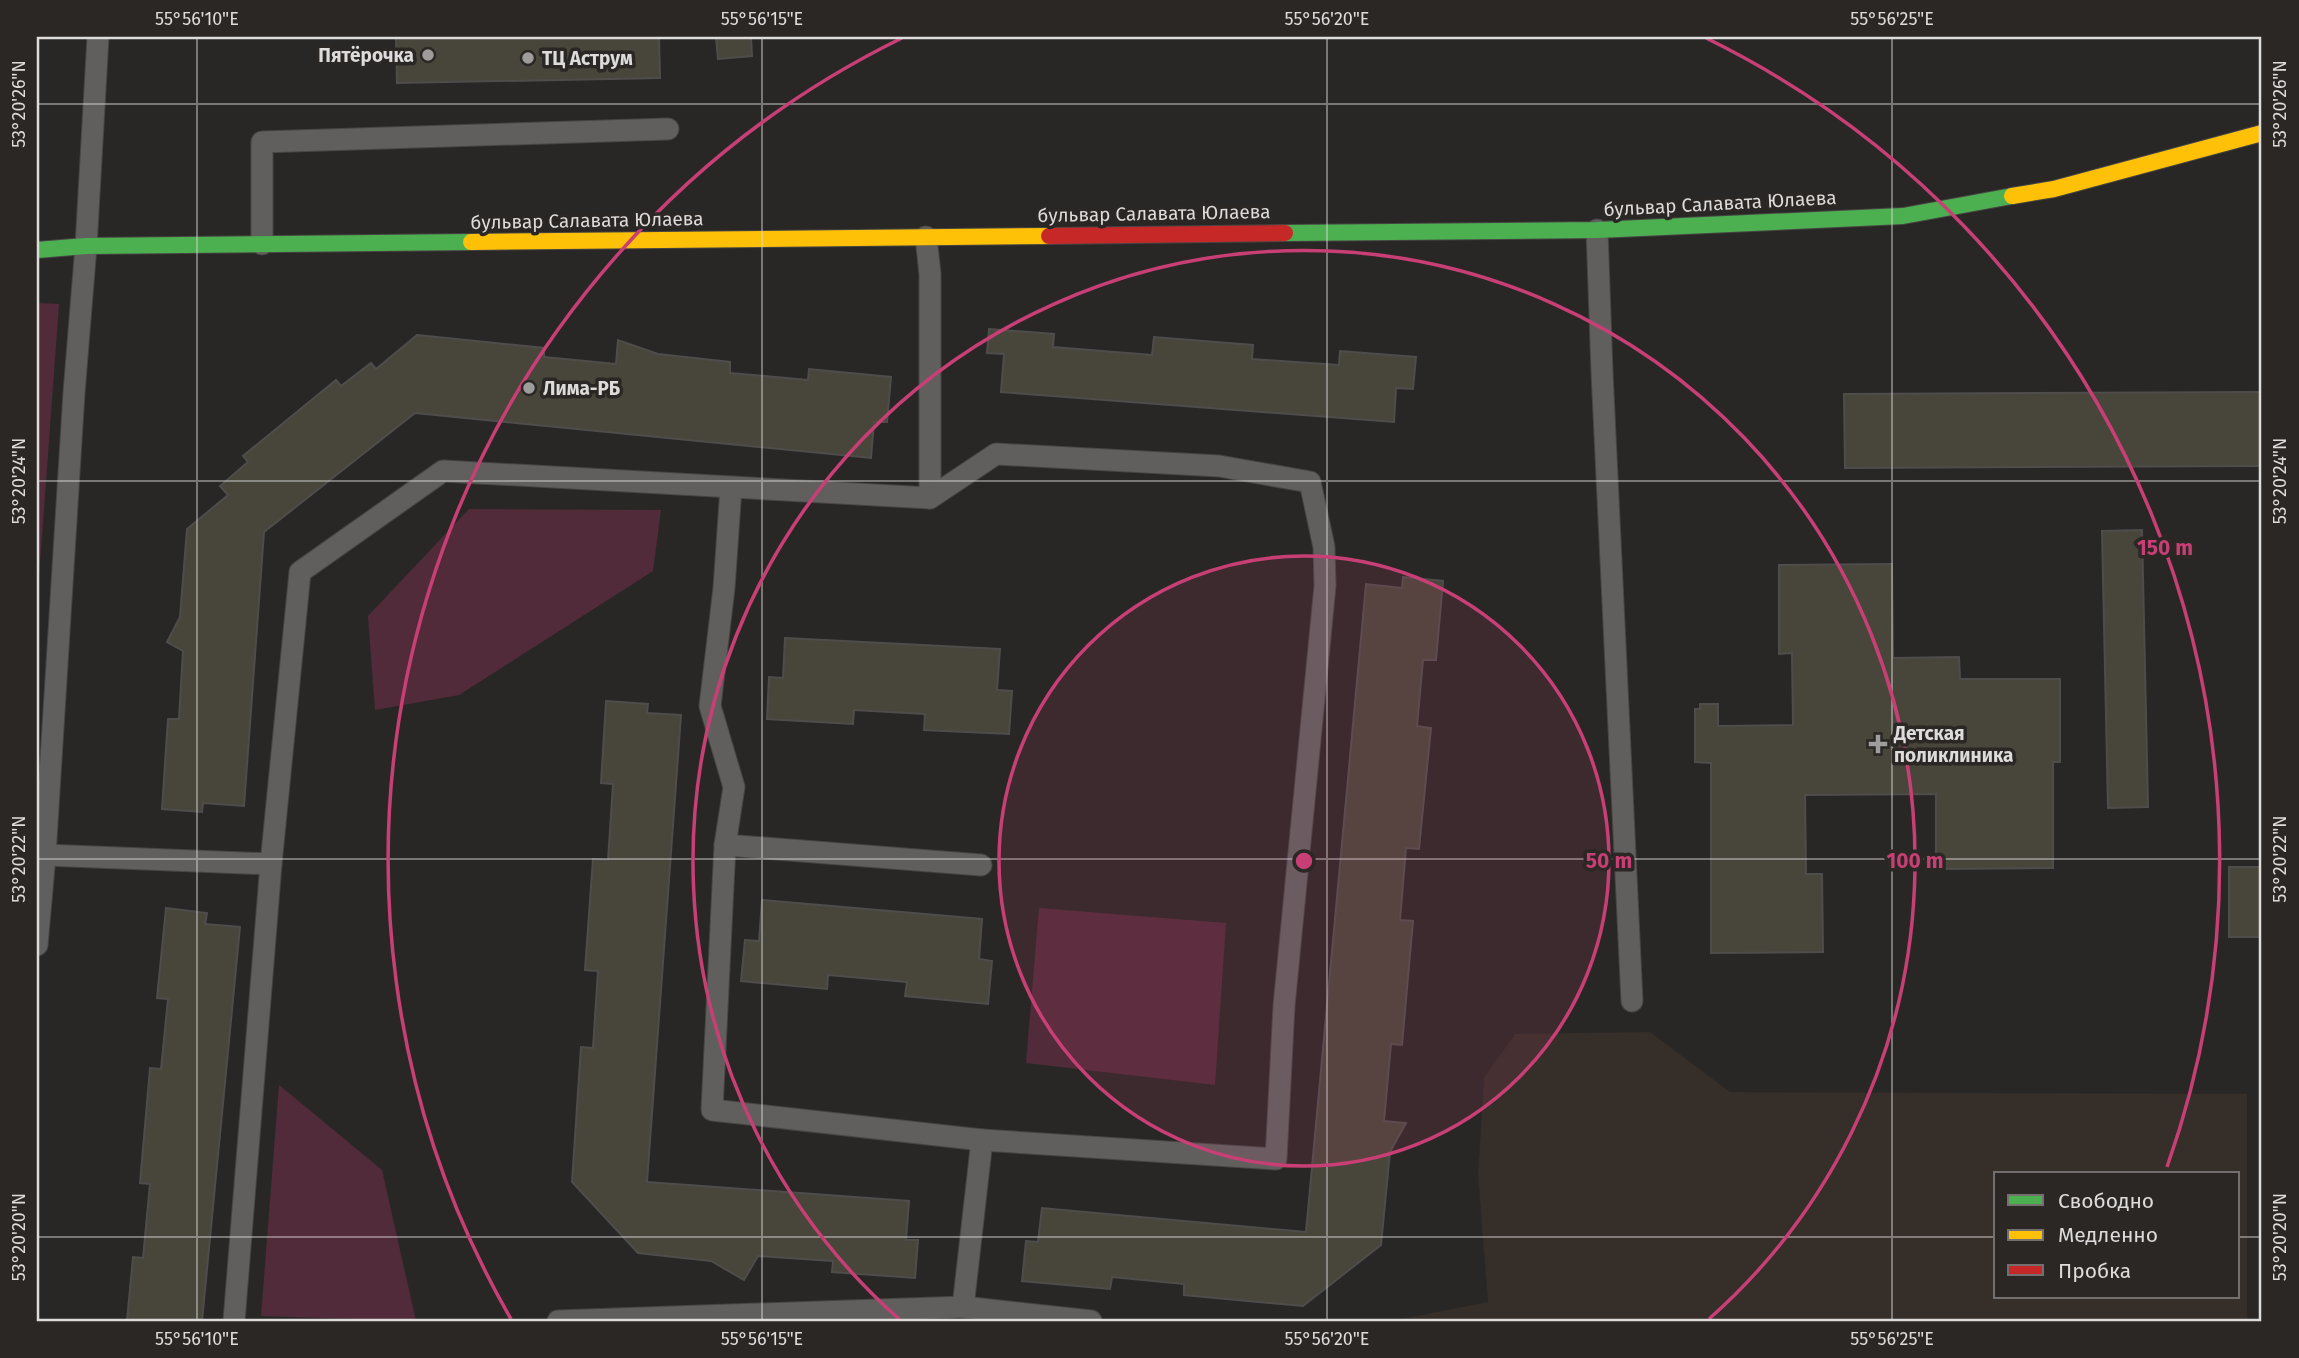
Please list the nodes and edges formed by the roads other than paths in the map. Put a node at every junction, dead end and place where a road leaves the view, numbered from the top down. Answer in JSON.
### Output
{"nodes":[{"id":1,"x":98,"y":37,"type":"edge"},
{"id":2,"x":668,"y":129,"type":"dead end"},
{"id":3,"x":2262,"y":134,"type":"edge"},
{"id":4,"x":1597,"y":230,"type":"junction"},
{"id":5,"x":926,"y":237,"type":"junction"},
{"id":6,"x":262,"y":244,"type":"junction"},
{"id":7,"x":86,"y":246,"type":"junction"},
{"id":8,"x":37,"y":250,"type":"edge"},
{"id":9,"x":731,"y":488,"type":"junction"},
{"id":10,"x":930,"y":498,"type":"junction"},
{"id":11,"x":725,"y":845,"type":"junction"},
{"id":12,"x":45,"y":855,"type":"junction"},
{"id":13,"x":271,"y":864,"type":"junction"},
{"id":14,"x":981,"y":865,"type":"dead end"},
{"id":15,"x":37,"y":946,"type":"edge"},
{"id":16,"x":1632,"y":1001,"type":"dead end"},
{"id":17,"x":982,"y":1140,"type":"junction"},
{"id":18,"x":963,"y":1307,"type":"junction"},
{"id":19,"x":234,"y":1321,"type":"edge"},
{"id":20,"x":558,"y":1321,"type":"edge"},
{"id":21,"x":1091,"y":1321,"type":"edge"}],
"edges":[{"from":1,"to":7,"type":"lane"},
{"from":2,"to":6,"type":"lane"},
{"from":3,"to":4,"type":"street","name":"бульвар Салавата Юлаева"},
{"from":4,"to":5,"type":"street","name":"бульвар Салавата Юлаева"},
{"from":4,"to":16,"type":"lane"},
{"from":5,"to":6,"type":"street","name":"бульвар Салавата Юлаева"},
{"from":5,"to":10,"type":"lane"},
{"from":6,"to":7,"type":"street","name":"бульвар Салавата Юлаева"},
{"from":7,"to":8,"type":"street","name":"бульвар Салавата Юлаева"},
{"from":7,"to":12,"type":"lane"},
{"from":9,"to":10,"type":"lane"},
{"from":9,"to":11,"type":"lane"},
{"from":9,"to":13,"type":"lane"},
{"from":10,"to":17,"type":"lane"},
{"from":11,"to":14,"type":"lane"},
{"from":11,"to":17,"type":"lane"},
{"from":12,"to":13,"type":"lane"},
{"from":12,"to":15,"type":"lane"},
{"from":13,"to":19,"type":"lane"},
{"from":17,"to":18,"type":"lane"},
{"from":18,"to":20,"type":"lane"},
{"from":18,"to":21,"type":"lane"}]}
